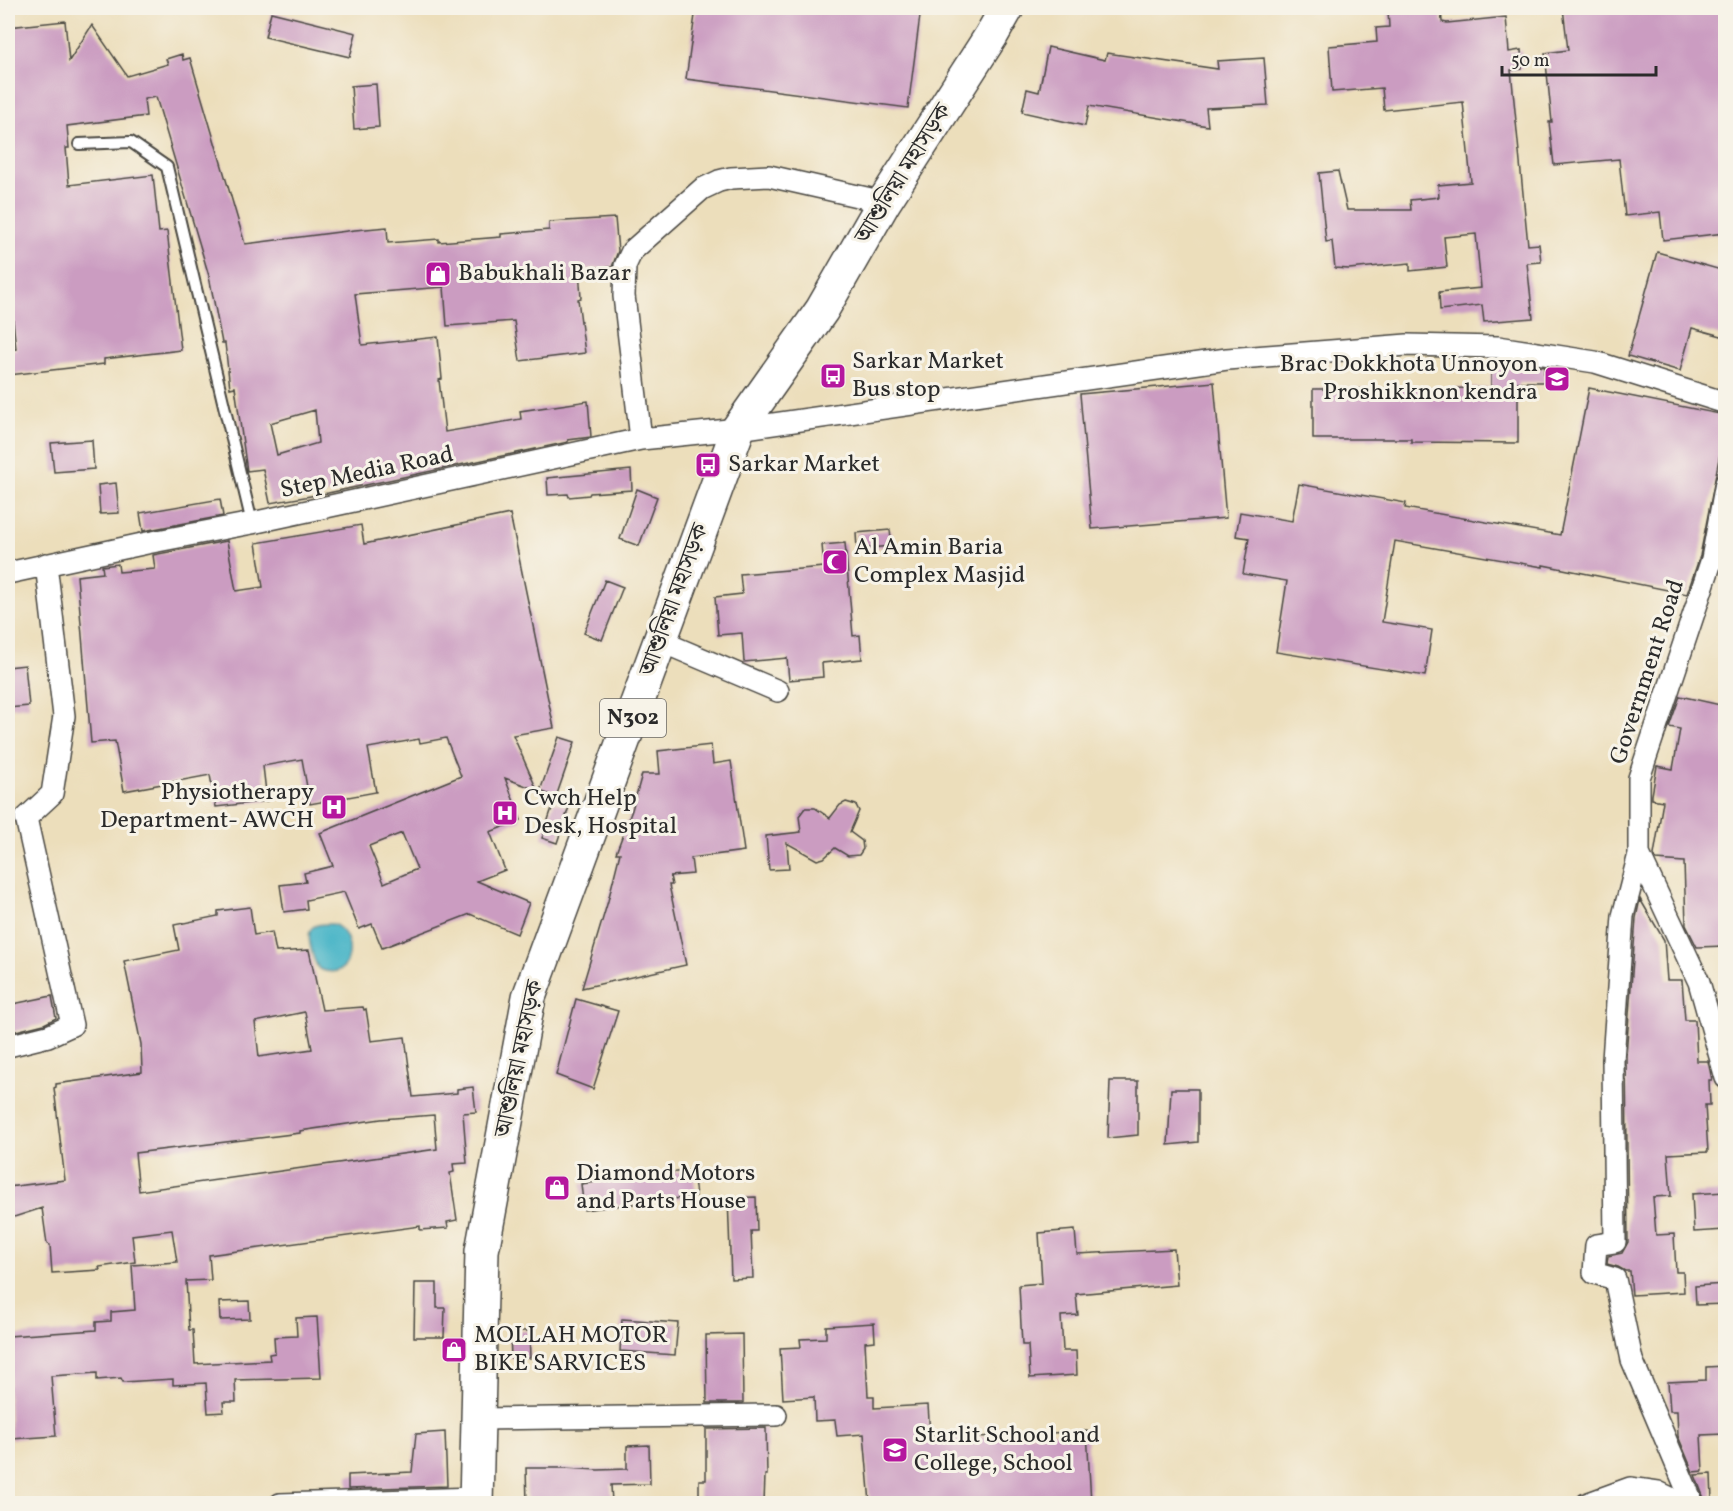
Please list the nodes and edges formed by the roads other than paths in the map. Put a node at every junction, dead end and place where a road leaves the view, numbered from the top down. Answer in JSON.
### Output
{"nodes":[{"id":1,"x":1007,"y":8,"type":"edge"},
{"id":2,"x":79,"y":144,"type":"dead end"},
{"id":3,"x":884,"y":202,"type":"junction"},
{"id":4,"x":1725,"y":404,"type":"edge"},
{"id":5,"x":738,"y":429,"type":"junction"},
{"id":6,"x":640,"y":440,"type":"junction"},
{"id":7,"x":1725,"y":483,"type":"edge"},
{"id":8,"x":252,"y":524,"type":"junction"},
{"id":9,"x":46,"y":564,"type":"junction"},
{"id":10,"x":8,"y":573,"type":"edge"},
{"id":11,"x":660,"y":640,"type":"junction"},
{"id":12,"x":778,"y":691,"type":"dead end"},
{"id":13,"x":1639,"y":854,"type":"junction"},
{"id":14,"x":8,"y":1046,"type":"edge"},
{"id":15,"x":1725,"y":1078,"type":"edge"},
{"id":16,"x":776,"y":1415,"type":"dead end"},
{"id":17,"x":478,"y":1419,"type":"junction"},
{"id":18,"x":476,"y":1501,"type":"edge"},
{"id":19,"x":280,"y":1503,"type":"edge"},
{"id":20,"x":1586,"y":1503,"type":"edge"},
{"id":21,"x":1683,"y":1503,"type":"edge"},
{"id":22,"x":1693,"y":1503,"type":"edge"}],
"edges":[{"from":1,"to":3,"type":"highway","name":"আশুলিয়া মহাসড়ক","number":"N302"},
{"from":2,"to":8,"type":"lane"},
{"from":3,"to":5,"type":"highway","name":"আশুলিয়া মহাসড়ক","number":"N302"},
{"from":3,"to":6,"type":"street"},
{"from":4,"to":5,"type":"street","name":"Step Media Road"},
{"from":5,"to":6,"type":"street","name":"Step Media Road"},
{"from":5,"to":11,"type":"highway","name":"আশুলিয়া মহাসড়ক","number":"N302"},
{"from":6,"to":8,"type":"street","name":"Step Media Road"},
{"from":7,"to":13,"type":"street","name":"Government Road"},
{"from":8,"to":9,"type":"street","name":"Step Media Road"},
{"from":9,"to":10,"type":"street","name":"Step Media Road"},
{"from":9,"to":14,"type":"street"},
{"from":11,"to":12,"type":"street"},
{"from":11,"to":17,"type":"highway","name":"আশুলিয়া মহাসড়ক","number":"N302"},
{"from":13,"to":15,"type":"street","name":"Government Road"},
{"from":13,"to":22,"type":"street"},
{"from":16,"to":17,"type":"street"},
{"from":17,"to":18,"type":"highway","name":"আশুলিয়া মহাসড়ক","number":"N302"},
{"from":18,"to":19,"type":"street"},
{"from":20,"to":21,"type":"street"}]}
